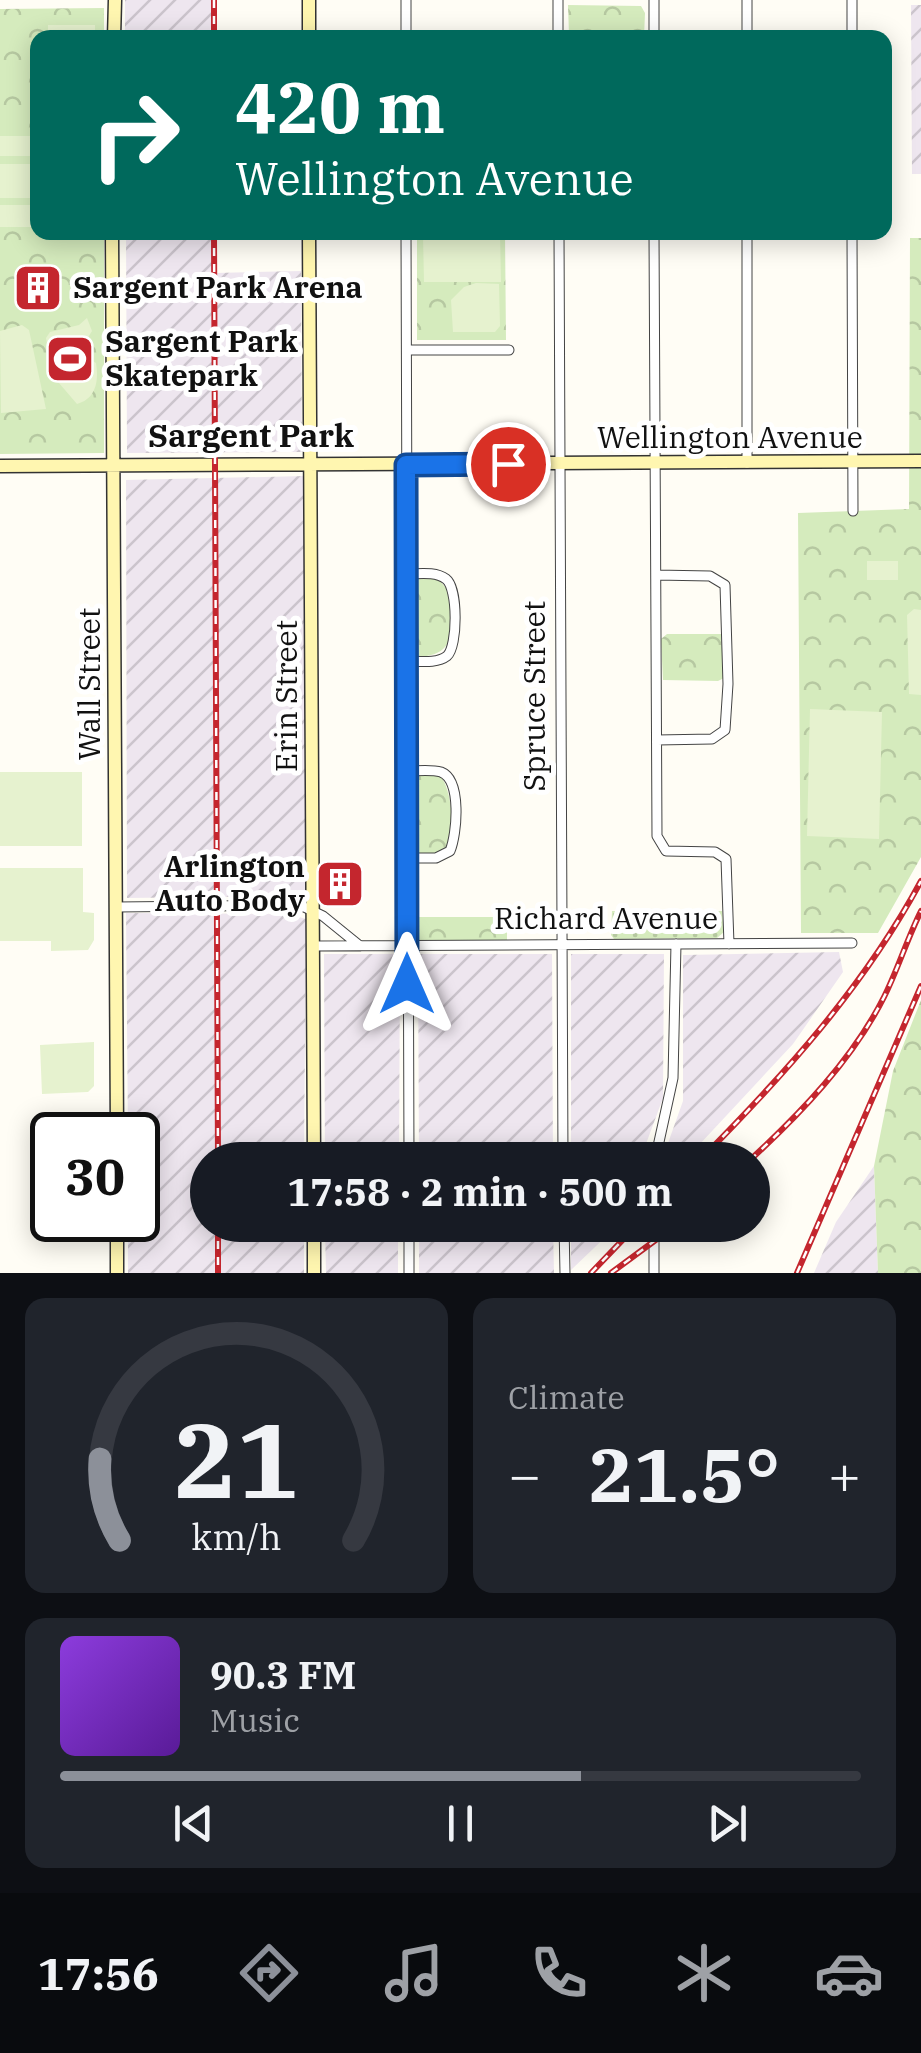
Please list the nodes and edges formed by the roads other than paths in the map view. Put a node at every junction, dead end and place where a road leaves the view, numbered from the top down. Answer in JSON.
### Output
{"nodes":[{"id":1,"x":115,"y":0,"type":"edge"},
{"id":2,"x":309,"y":0,"type":"edge"},
{"id":3,"x":406,"y":0,"type":"edge"},
{"id":4,"x":558,"y":0,"type":"edge"},
{"id":5,"x":654,"y":0,"type":"edge"},
{"id":6,"x":747,"y":0,"type":"edge"},
{"id":7,"x":852,"y":0,"type":"edge"},
{"id":8,"x":114,"y":30,"type":"edge"},
{"id":9,"x":309,"y":30,"type":"edge"},
{"id":10,"x":406,"y":30,"type":"edge"},
{"id":11,"x":558,"y":30,"type":"edge"},
{"id":12,"x":654,"y":30,"type":"edge"},
{"id":13,"x":747,"y":30,"type":"edge"},
{"id":14,"x":852,"y":30,"type":"edge"},
{"id":15,"x":112,"y":240,"type":"edge"},
{"id":16,"x":309,"y":240,"type":"edge"},
{"id":17,"x":406,"y":240,"type":"edge"},
{"id":18,"x":558,"y":240,"type":"edge"},
{"id":19,"x":654,"y":240,"type":"edge"},
{"id":20,"x":747,"y":240,"type":"edge"},
{"id":21,"x":852,"y":240,"type":"edge"},
{"id":22,"x":407,"y":350,"type":"junction"},
{"id":23,"x":509,"y":350,"type":"dead end"},
{"id":24,"x":921,"y":461,"type":"edge"},
{"id":25,"x":853,"y":462,"type":"junction"},
{"id":26,"x":747,"y":463,"type":"junction"},
{"id":27,"x":560,"y":464,"type":"junction"},
{"id":28,"x":656,"y":464,"type":"junction"},
{"id":29,"x":114,"y":465,"type":"junction"},
{"id":30,"x":311,"y":465,"type":"junction"},
{"id":31,"x":406,"y":465,"type":"junction"},
{"id":32,"x":0,"y":466,"type":"edge"},
{"id":33,"x":853,"y":511,"type":"dead end"},
{"id":34,"x":406,"y":574,"type":"junction"},
{"id":35,"x":656,"y":575,"type":"junction"},
{"id":36,"x":407,"y":661,"type":"junction"},
{"id":37,"x":656,"y":740,"type":"junction"},
{"id":38,"x":407,"y":771,"type":"junction"},
{"id":39,"x":407,"y":858,"type":"junction"},
{"id":40,"x":116,"y":907,"type":"junction"},
{"id":41,"x":313,"y":910,"type":"junction"},
{"id":42,"x":852,"y":943,"type":"dead end"},
{"id":43,"x":676,"y":944,"type":"junction"},
{"id":44,"x":729,"y":944,"type":"junction"},
{"id":45,"x":407,"y":945,"type":"junction"},
{"id":46,"x":560,"y":945,"type":"junction"},
{"id":47,"x":312,"y":946,"type":"junction"},
{"id":48,"x":360,"y":946,"type":"junction"},
{"id":49,"x":116,"y":1112,"type":"edge"},
{"id":50,"x":314,"y":1142,"type":"edge"},
{"id":51,"x":409,"y":1142,"type":"edge"},
{"id":52,"x":563,"y":1142,"type":"edge"},
{"id":53,"x":659,"y":1142,"type":"edge"},
{"id":54,"x":117,"y":1242,"type":"edge"},
{"id":55,"x":314,"y":1242,"type":"edge"},
{"id":56,"x":409,"y":1242,"type":"edge"},
{"id":57,"x":564,"y":1242,"type":"edge"},
{"id":58,"x":654,"y":1242,"type":"edge"},
{"id":59,"x":117,"y":1273,"type":"edge"},
{"id":60,"x":314,"y":1273,"type":"edge"},
{"id":61,"x":409,"y":1273,"type":"edge"},
{"id":62,"x":565,"y":1273,"type":"edge"},
{"id":63,"x":654,"y":1273,"type":"edge"}],
"edges":[{"from":1,"to":8,"type":"main road"},
{"from":2,"to":9,"type":"main road"},
{"from":3,"to":10,"type":"street"},
{"from":4,"to":11,"type":"street"},
{"from":5,"to":12,"type":"street"},
{"from":6,"to":13,"type":"street"},
{"from":7,"to":14,"type":"street"},
{"from":15,"to":29,"type":"main road","name":"Wall Street"},
{"from":16,"to":30,"type":"main road","name":"Erin Street"},
{"from":17,"to":22,"type":"street"},
{"from":18,"to":27,"type":"street","name":"Spruce Street"},
{"from":19,"to":28,"type":"street"},
{"from":20,"to":26,"type":"street"},
{"from":21,"to":25,"type":"street"},
{"from":22,"to":23,"type":"street"},
{"from":22,"to":31,"type":"street"},
{"from":24,"to":25,"type":"main road","name":"Wellington Avenue"},
{"from":25,"to":26,"type":"main road","name":"Wellington Avenue"},
{"from":25,"to":33,"type":"street"},
{"from":26,"to":28,"type":"main road","name":"Wellington Avenue"},
{"from":27,"to":28,"type":"main road","name":"Wellington Avenue"},
{"from":27,"to":31,"type":"main road","name":"Wellington Avenue"},
{"from":27,"to":46,"type":"street","name":"Spruce Street"},
{"from":28,"to":35,"type":"street"},
{"from":29,"to":30,"type":"main road","name":"Wellington Avenue"},
{"from":29,"to":32,"type":"main road","name":"Wellington Avenue"},
{"from":29,"to":40,"type":"main road","name":"Wall Street"},
{"from":30,"to":31,"type":"main road","name":"Wellington Avenue"},
{"from":30,"to":41,"type":"main road","name":"Erin Street"},
{"from":31,"to":34,"type":"street"},
{"from":34,"to":36,"type":"street"},
{"from":34,"to":36,"type":"street"},
{"from":35,"to":37,"type":"street"},
{"from":35,"to":37,"type":"street"},
{"from":36,"to":38,"type":"street"},
{"from":37,"to":44,"type":"street"},
{"from":38,"to":39,"type":"street"},
{"from":38,"to":39,"type":"street"},
{"from":39,"to":45,"type":"street"},
{"from":40,"to":41,"type":"street"},
{"from":40,"to":49,"type":"main road","name":"Wall Street"},
{"from":41,"to":47,"type":"main road","name":"Erin Street"},
{"from":41,"to":48,"type":"street"},
{"from":42,"to":44,"type":"street","name":"Richard Avenue"},
{"from":43,"to":44,"type":"street","name":"Richard Avenue"},
{"from":43,"to":46,"type":"street","name":"Richard Avenue"},
{"from":43,"to":53,"type":"street"},
{"from":45,"to":46,"type":"street","name":"Richard Avenue"},
{"from":45,"to":48,"type":"street","name":"Richard Avenue"},
{"from":45,"to":51,"type":"street"},
{"from":46,"to":52,"type":"street","name":"Spruce Street"},
{"from":47,"to":48,"type":"street","name":"Richard Avenue"},
{"from":47,"to":50,"type":"main road","name":"Erin Street"},
{"from":54,"to":59,"type":"main road"},
{"from":55,"to":60,"type":"main road"},
{"from":56,"to":61,"type":"street"},
{"from":57,"to":62,"type":"street"},
{"from":58,"to":63,"type":"street"}]}
